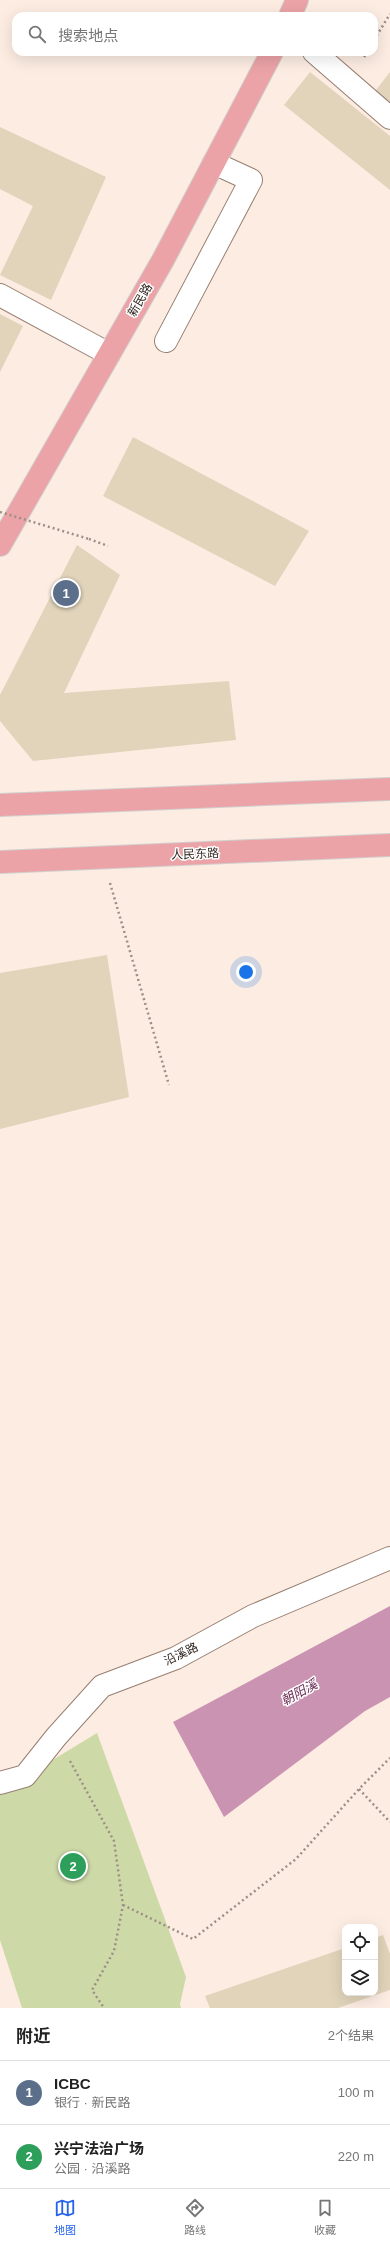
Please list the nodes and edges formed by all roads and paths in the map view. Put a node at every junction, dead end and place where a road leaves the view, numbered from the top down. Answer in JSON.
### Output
{"nodes":[{"id":1,"x":297,"y":0,"type":"edge"},
{"id":2,"x":292,"y":12,"type":"edge"},
{"id":3,"x":390,"y":14,"type":"edge"},
{"id":4,"x":378,"y":34,"type":"edge"},
{"id":5,"x":270,"y":56,"type":"edge"},
{"id":6,"x":319,"y":56,"type":"edge"},
{"id":7,"x":390,"y":118,"type":"edge"},
{"id":8,"x":214,"y":163,"type":"junction"},
{"id":9,"x":0,"y":295,"type":"edge"},
{"id":10,"x":166,"y":341,"type":"dead end"},
{"id":11,"x":109,"y":354,"type":"junction"},
{"id":12,"x":0,"y":512,"type":"edge"},
{"id":13,"x":0,"y":545,"type":"edge"},
{"id":14,"x":108,"y":546,"type":"dead end"},
{"id":15,"x":390,"y":789,"type":"edge"},
{"id":16,"x":0,"y":805,"type":"edge"},
{"id":17,"x":390,"y":845,"type":"edge"},
{"id":18,"x":102,"y":857,"type":"junction"},
{"id":19,"x":0,"y":862,"type":"edge"},
{"id":20,"x":169,"y":1085,"type":"dead end"},
{"id":21,"x":390,"y":1558,"type":"edge"},
{"id":22,"x":56,"y":1737,"type":"junction"},
{"id":23,"x":390,"y":1758,"type":"edge"},
{"id":24,"x":0,"y":1783,"type":"edge"},
{"id":25,"x":358,"y":1789,"type":"junction"},
{"id":26,"x":390,"y":1822,"type":"edge"},
{"id":27,"x":123,"y":1905,"type":"junction"},
{"id":28,"x":104,"y":2008,"type":"edge"}],
"edges":[{"from":1,"to":2,"type":"main road"},
{"from":3,"to":4,"type":"path"},
{"from":5,"to":8,"type":"main road","name":"新民路"},
{"from":6,"to":7,"type":"street"},
{"from":8,"to":10,"type":"street"},
{"from":8,"to":11,"type":"main road","name":"新民路"},
{"from":9,"to":11,"type":"street"},
{"from":11,"to":13,"type":"main road","name":"新民路"},
{"from":12,"to":14,"type":"path","bridge":true},
{"from":15,"to":16,"type":"main road"},
{"from":17,"to":18,"type":"main road","name":"人民东路"},
{"from":18,"to":19,"type":"main road","name":"人民东路"},
{"from":18,"to":20,"type":"path"},
{"from":21,"to":22,"type":"street","name":"沿溪路"},
{"from":22,"to":24,"type":"street","name":"沿溪路"},
{"from":22,"to":27,"type":"path"},
{"from":23,"to":25,"type":"path"},
{"from":25,"to":26,"type":"path"},
{"from":25,"to":27,"type":"path"},
{"from":27,"to":28,"type":"path"}]}
